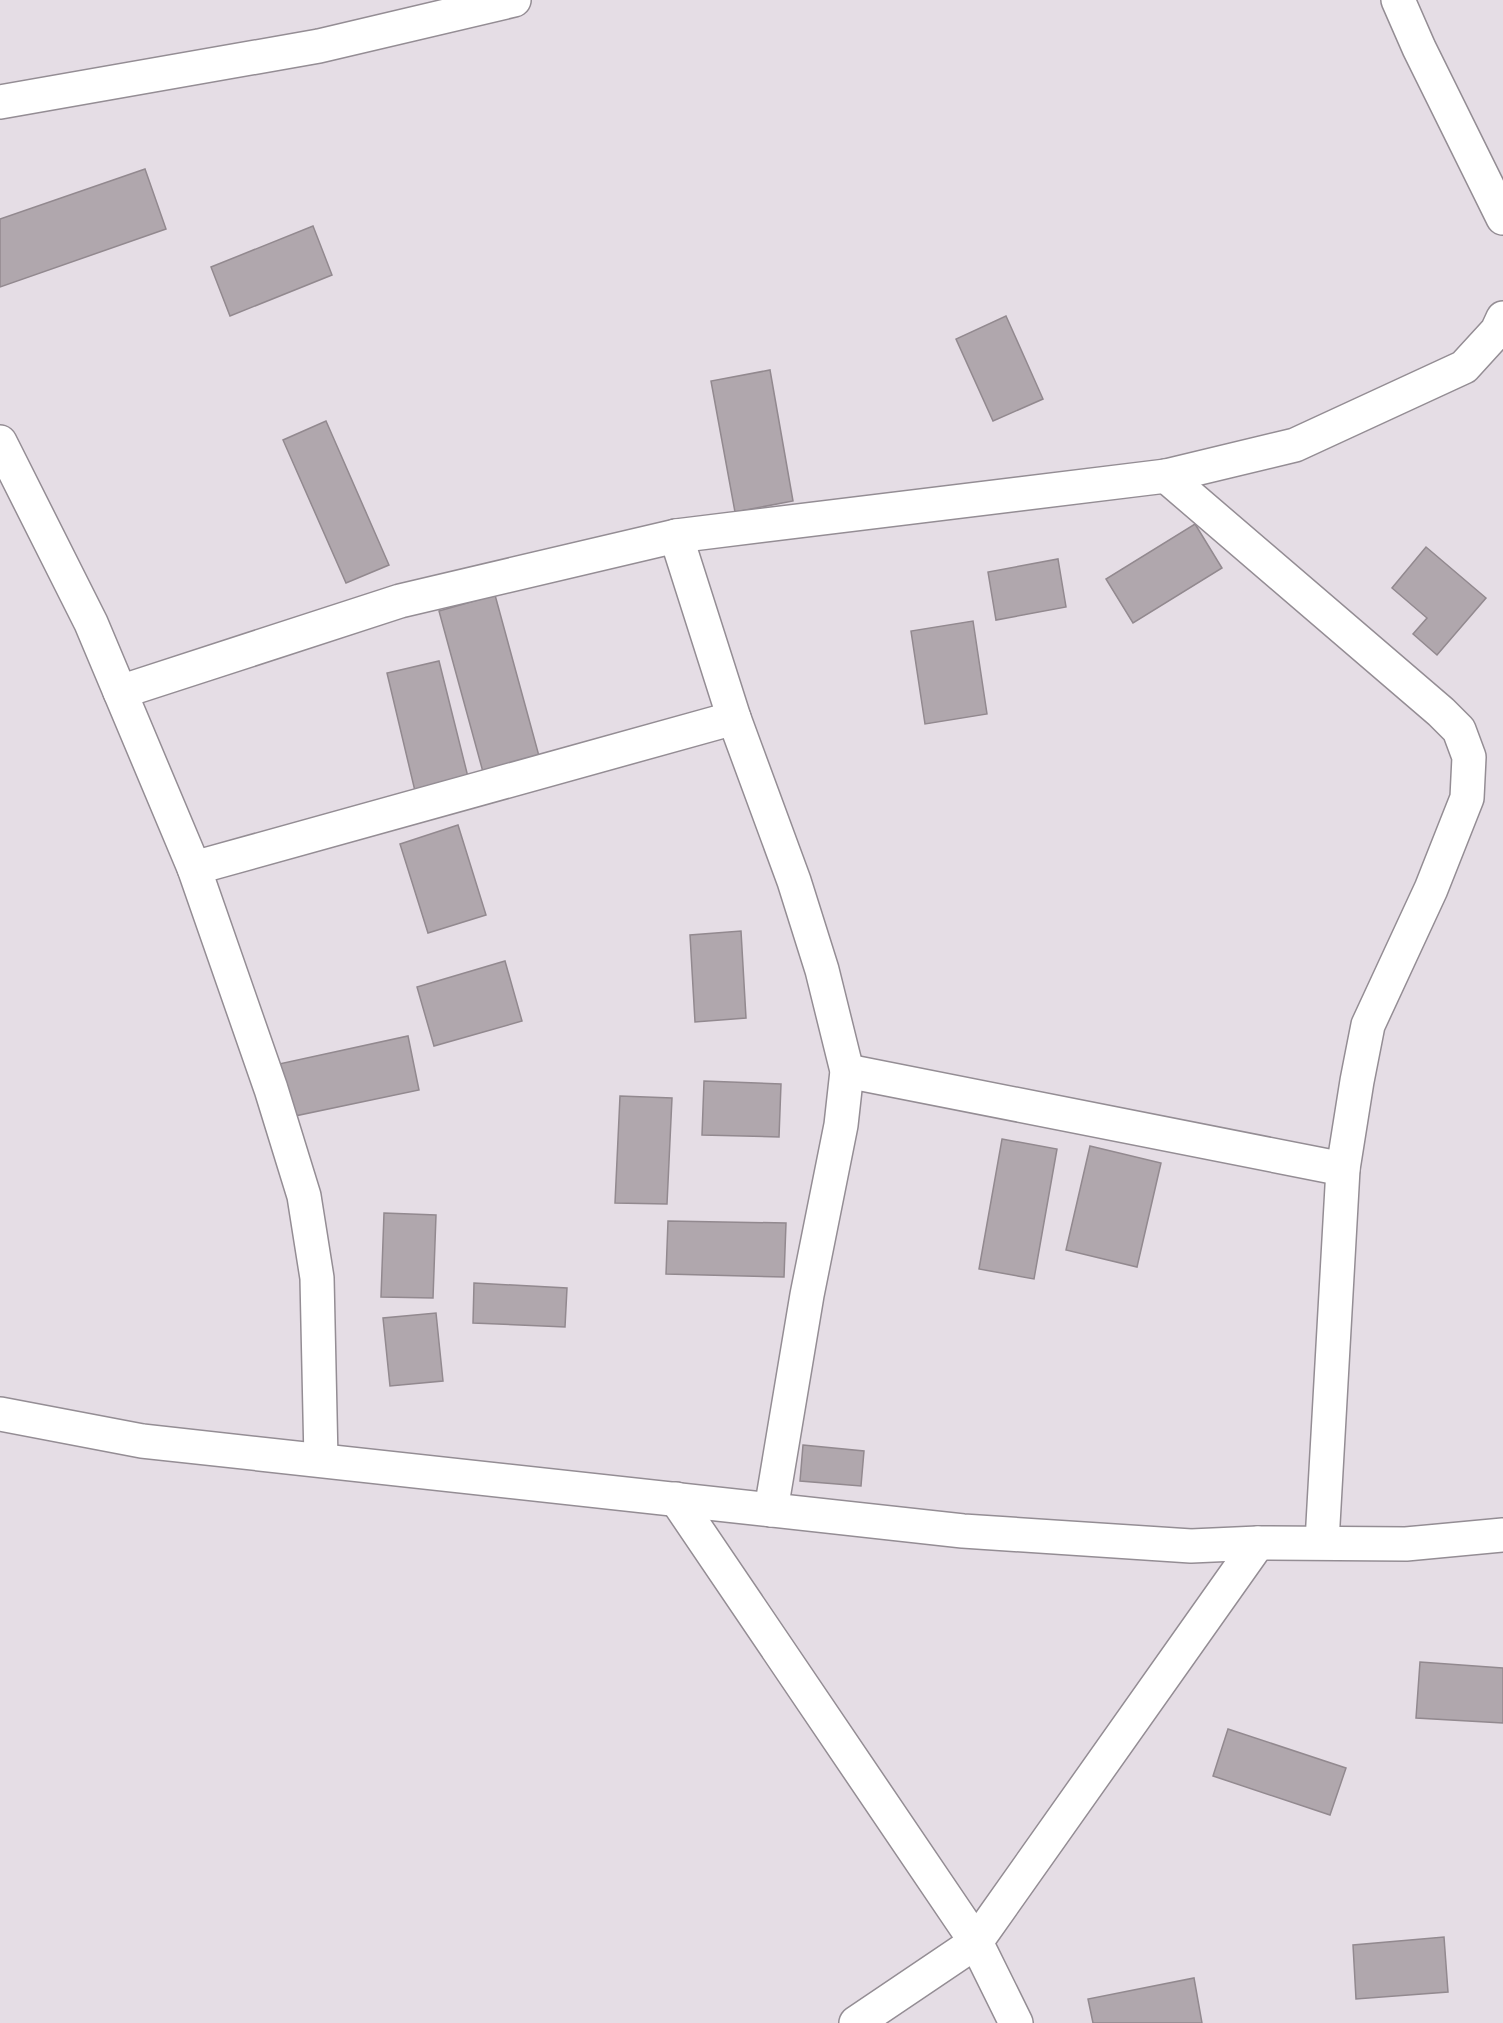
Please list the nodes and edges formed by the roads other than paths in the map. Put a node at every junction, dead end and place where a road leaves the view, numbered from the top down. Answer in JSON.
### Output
{"nodes":[{"id":1,"x":514,"y":0,"type":"edge"},
{"id":2,"x":1398,"y":0,"type":"edge"},
{"id":3,"x":0,"y":102,"type":"edge"},
{"id":4,"x":1503,"y":218,"type":"edge"},
{"id":5,"x":1503,"y":318,"type":"edge"},
{"id":6,"x":0,"y":442,"type":"edge"},
{"id":7,"x":1166,"y":476,"type":"junction"},
{"id":8,"x":676,"y":536,"type":"junction"},
{"id":9,"x":120,"y":692,"type":"junction"},
{"id":10,"x":734,"y":717,"type":"junction"},
{"id":11,"x":194,"y":868,"type":"junction"},
{"id":12,"x":846,"y":1071,"type":"junction"},
{"id":13,"x":1343,"y":1169,"type":"junction"},
{"id":14,"x":0,"y":1414,"type":"edge"},
{"id":15,"x":321,"y":1460,"type":"junction"},
{"id":16,"x":676,"y":1499,"type":"junction"},
{"id":17,"x":771,"y":1510,"type":"junction"},
{"id":18,"x":1503,"y":1536,"type":"edge"},
{"id":19,"x":1322,"y":1542,"type":"junction"},
{"id":20,"x":1258,"y":1543,"type":"junction"},
{"id":21,"x":976,"y":1942,"type":"junction"},
{"id":22,"x":856,"y":2023,"type":"edge"},
{"id":23,"x":1016,"y":2023,"type":"edge"}],
"edges":[{"from":1,"to":3,"type":"street"},
{"from":2,"to":4,"type":"street"},
{"from":5,"to":7,"type":"street"},
{"from":6,"to":9,"type":"street"},
{"from":7,"to":8,"type":"street"},
{"from":7,"to":13,"type":"street"},
{"from":8,"to":9,"type":"street"},
{"from":8,"to":10,"type":"street"},
{"from":9,"to":11,"type":"street"},
{"from":10,"to":11,"type":"street"},
{"from":10,"to":12,"type":"street"},
{"from":11,"to":15,"type":"street"},
{"from":12,"to":13,"type":"street"},
{"from":12,"to":17,"type":"street"},
{"from":13,"to":19,"type":"street"},
{"from":14,"to":15,"type":"street"},
{"from":15,"to":16,"type":"street"},
{"from":16,"to":17,"type":"street"},
{"from":16,"to":21,"type":"street"},
{"from":17,"to":20,"type":"street"},
{"from":18,"to":19,"type":"street"},
{"from":19,"to":20,"type":"street"},
{"from":20,"to":21,"type":"street"},
{"from":21,"to":22,"type":"street"},
{"from":21,"to":23,"type":"street"}]}
